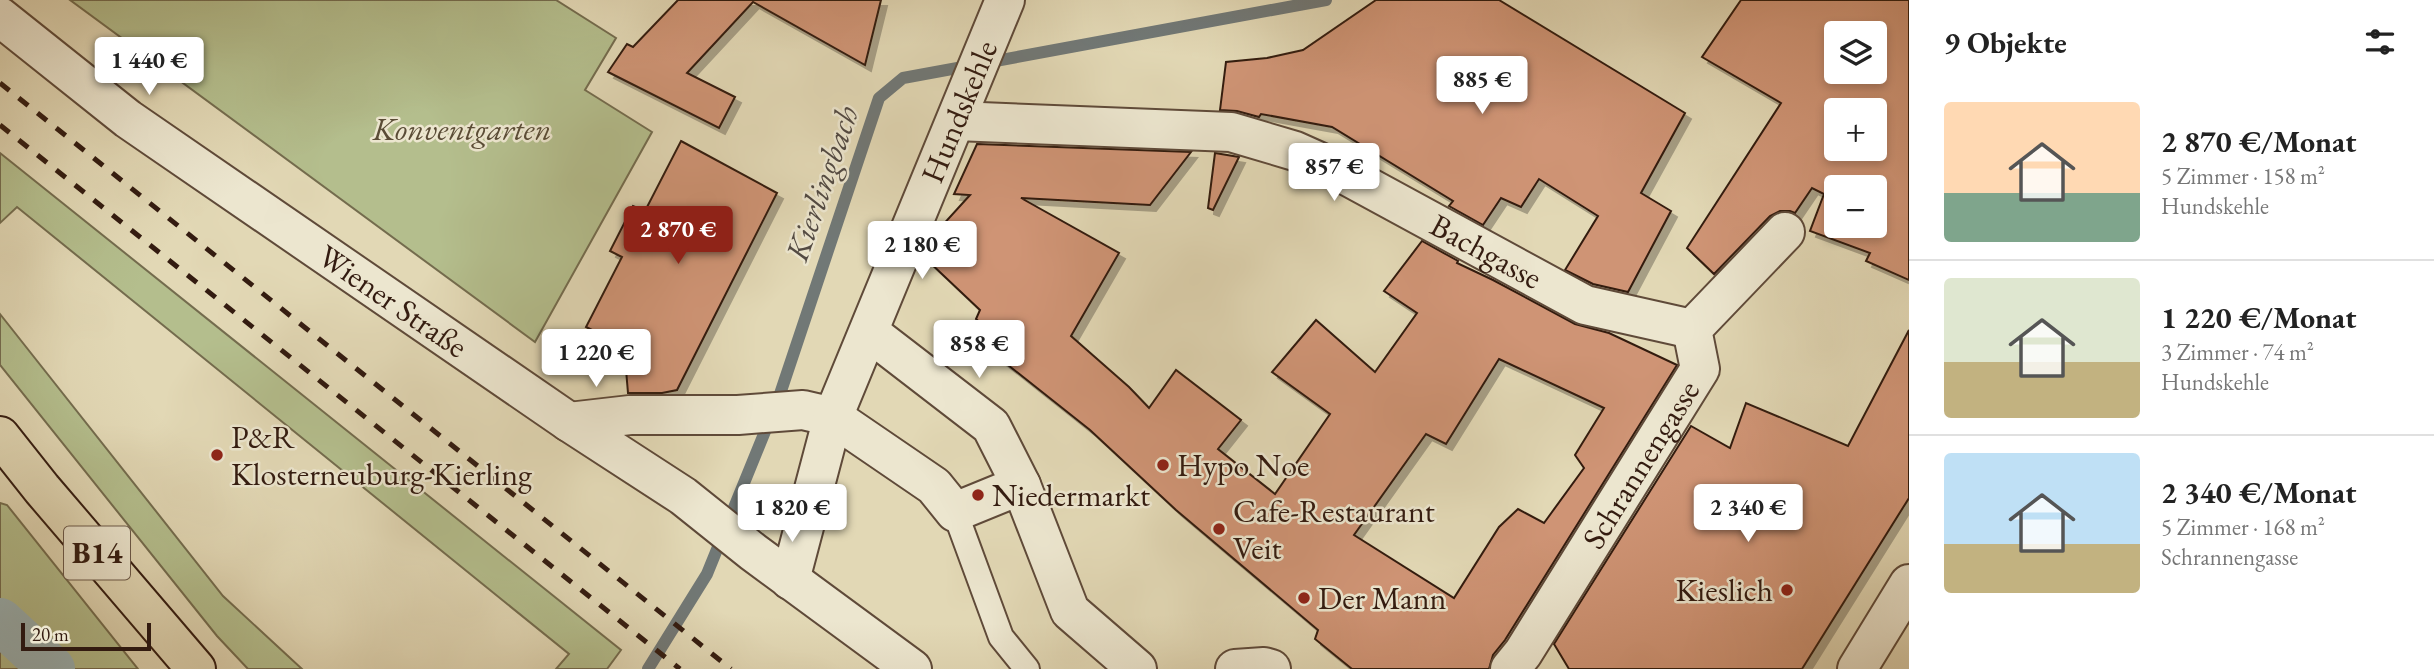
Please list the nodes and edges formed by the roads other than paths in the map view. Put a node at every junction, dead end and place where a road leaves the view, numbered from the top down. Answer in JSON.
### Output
{"nodes":[{"id":1,"x":1005,"y":0,"type":"edge"},
{"id":2,"x":0,"y":17,"type":"edge"},
{"id":3,"x":961,"y":108,"type":"junction"},
{"id":4,"x":1785,"y":232,"type":"dead end"},
{"id":5,"x":1692,"y":329,"type":"junction"},
{"id":6,"x":869,"y":332,"type":"junction"},
{"id":7,"x":818,"y":413,"type":"junction"},
{"id":8,"x":569,"y":422,"type":"junction"},
{"id":9,"x":0,"y":436,"type":"edge"},
{"id":10,"x":1021,"y":485,"type":"junction"},
{"id":11,"x":954,"y":512,"type":"junction"},
{"id":12,"x":790,"y":580,"type":"junction"},
{"id":13,"x":1909,"y":584,"type":"edge"},
{"id":14,"x":196,"y":669,"type":"edge"},
{"id":15,"x":912,"y":669,"type":"edge"},
{"id":16,"x":1027,"y":669,"type":"edge"},
{"id":17,"x":1137,"y":669,"type":"edge"},
{"id":18,"x":1510,"y":669,"type":"edge"},
{"id":19,"x":1857,"y":669,"type":"edge"}],
"edges":[{"from":1,"to":3,"type":"street","name":"Hundskehle"},
{"from":2,"to":8,"type":"street","name":"Wiener Straße"},
{"from":3,"to":5,"type":"street","name":"Bachgasse"},
{"from":3,"to":6,"type":"street","name":"Hundskehle"},
{"from":4,"to":5,"type":"street","name":"Schrannengasse"},
{"from":5,"to":18,"type":"street","name":"Schrannengasse"},
{"from":6,"to":7,"type":"street","name":"Hundskehle"},
{"from":6,"to":10,"type":"street"},
{"from":7,"to":8,"type":"street"},
{"from":7,"to":11,"type":"street"},
{"from":7,"to":12,"type":"street","name":"Hundskehle"},
{"from":8,"to":12,"type":"street","name":"Wiener Straße"},
{"from":9,"to":14,"type":"main road","number":"B14"},
{"from":10,"to":11,"type":"street"},
{"from":10,"to":17,"type":"street"},
{"from":11,"to":16,"type":"lane"},
{"from":12,"to":15,"type":"street"},
{"from":13,"to":19,"type":"street"}]}
